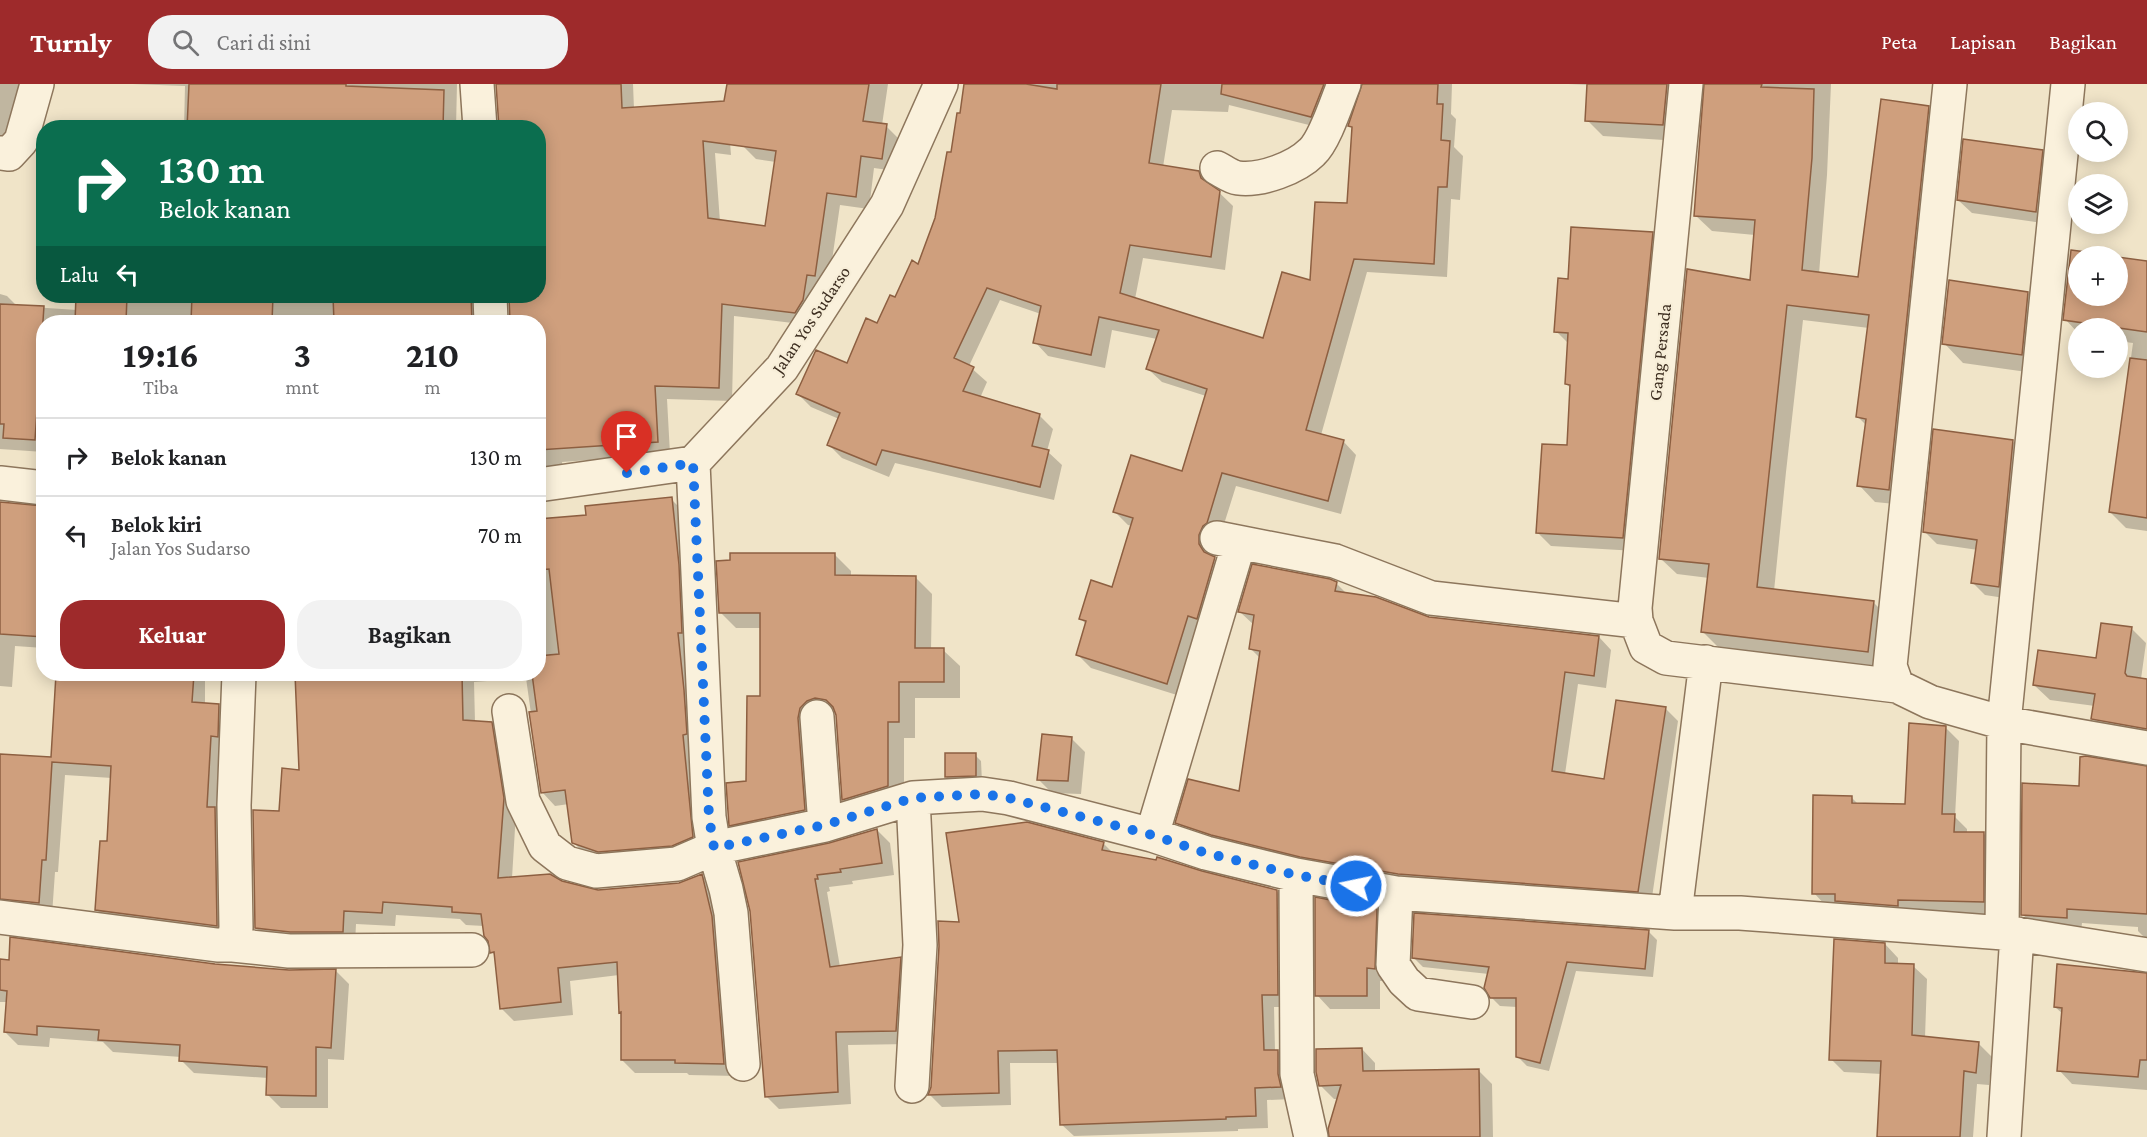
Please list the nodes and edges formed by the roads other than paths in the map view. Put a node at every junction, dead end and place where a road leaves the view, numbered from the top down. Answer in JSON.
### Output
{"nodes":[{"id":1,"x":38,"y":84,"type":"edge"},
{"id":2,"x":477,"y":84,"type":"edge"},
{"id":3,"x":941,"y":84,"type":"edge"},
{"id":4,"x":1344,"y":84,"type":"edge"},
{"id":5,"x":1686,"y":84,"type":"edge"},
{"id":6,"x":1950,"y":84,"type":"edge"},
{"id":7,"x":2068,"y":84,"type":"edge"},
{"id":8,"x":479,"y":120,"type":"edge"},
{"id":9,"x":0,"y":153,"type":"edge"},
{"id":10,"x":1217,"y":168,"type":"dead end"},
{"id":11,"x":693,"y":463,"type":"junction"},
{"id":12,"x":0,"y":483,"type":"edge"},
{"id":13,"x":546,"y":484,"type":"edge"},
{"id":14,"x":36,"y":487,"type":"edge"},
{"id":15,"x":1636,"y":621,"type":"junction"},
{"id":16,"x":1706,"y":662,"type":"junction"},
{"id":17,"x":239,"y":681,"type":"edge"},
{"id":18,"x":1897,"y":686,"type":"junction"},
{"id":19,"x":509,"y":711,"type":"dead end"},
{"id":20,"x":818,"y":717,"type":"dead end"},
{"id":21,"x":2004,"y":723,"type":"junction"},
{"id":22,"x":2147,"y":748,"type":"edge"},
{"id":23,"x":913,"y":798,"type":"junction"},
{"id":24,"x":825,"y":825,"type":"junction"},
{"id":25,"x":1152,"y":835,"type":"junction"},
{"id":26,"x":714,"y":848,"type":"junction"},
{"id":27,"x":1296,"y":875,"type":"junction"},
{"id":28,"x":1396,"y":893,"type":"junction"},
{"id":29,"x":1675,"y":913,"type":"junction"},
{"id":30,"x":0,"y":917,"type":"edge"},
{"id":31,"x":2009,"y":933,"type":"junction"},
{"id":32,"x":233,"y":945,"type":"junction"},
{"id":33,"x":472,"y":950,"type":"dead end"},
{"id":34,"x":2147,"y":955,"type":"edge"},
{"id":35,"x":1472,"y":1002,"type":"dead end"},
{"id":36,"x":743,"y":1064,"type":"dead end"},
{"id":37,"x":912,"y":1086,"type":"dead end"},
{"id":38,"x":1311,"y":1137,"type":"edge"},
{"id":39,"x":2004,"y":1137,"type":"edge"}],
"edges":[{"from":1,"to":9,"type":"street"},
{"from":2,"to":8,"type":"street"},
{"from":3,"to":11,"type":"street","name":"Jalan Yos Sudarso"},
{"from":4,"to":10,"type":"street"},
{"from":5,"to":15,"type":"street","name":"Gang Persada"},
{"from":6,"to":18,"type":"street"},
{"from":7,"to":21,"type":"street"},
{"from":11,"to":13,"type":"street"},
{"from":11,"to":26,"type":"street"},
{"from":12,"to":14,"type":"street"},
{"from":15,"to":16,"type":"street"},
{"from":15,"to":25,"type":"street"},
{"from":16,"to":18,"type":"street"},
{"from":16,"to":29,"type":"street"},
{"from":17,"to":32,"type":"street"},
{"from":18,"to":21,"type":"street"},
{"from":19,"to":26,"type":"street"},
{"from":20,"to":24,"type":"street"},
{"from":21,"to":22,"type":"street"},
{"from":21,"to":31,"type":"street"},
{"from":23,"to":24,"type":"street"},
{"from":23,"to":25,"type":"street"},
{"from":23,"to":37,"type":"street"},
{"from":24,"to":26,"type":"street"},
{"from":25,"to":27,"type":"street"},
{"from":26,"to":36,"type":"street"},
{"from":27,"to":28,"type":"street"},
{"from":27,"to":38,"type":"street"},
{"from":28,"to":29,"type":"street"},
{"from":28,"to":35,"type":"street"},
{"from":29,"to":31,"type":"street"},
{"from":30,"to":32,"type":"street"},
{"from":31,"to":34,"type":"street"},
{"from":31,"to":39,"type":"street"},
{"from":32,"to":33,"type":"street"}]}
